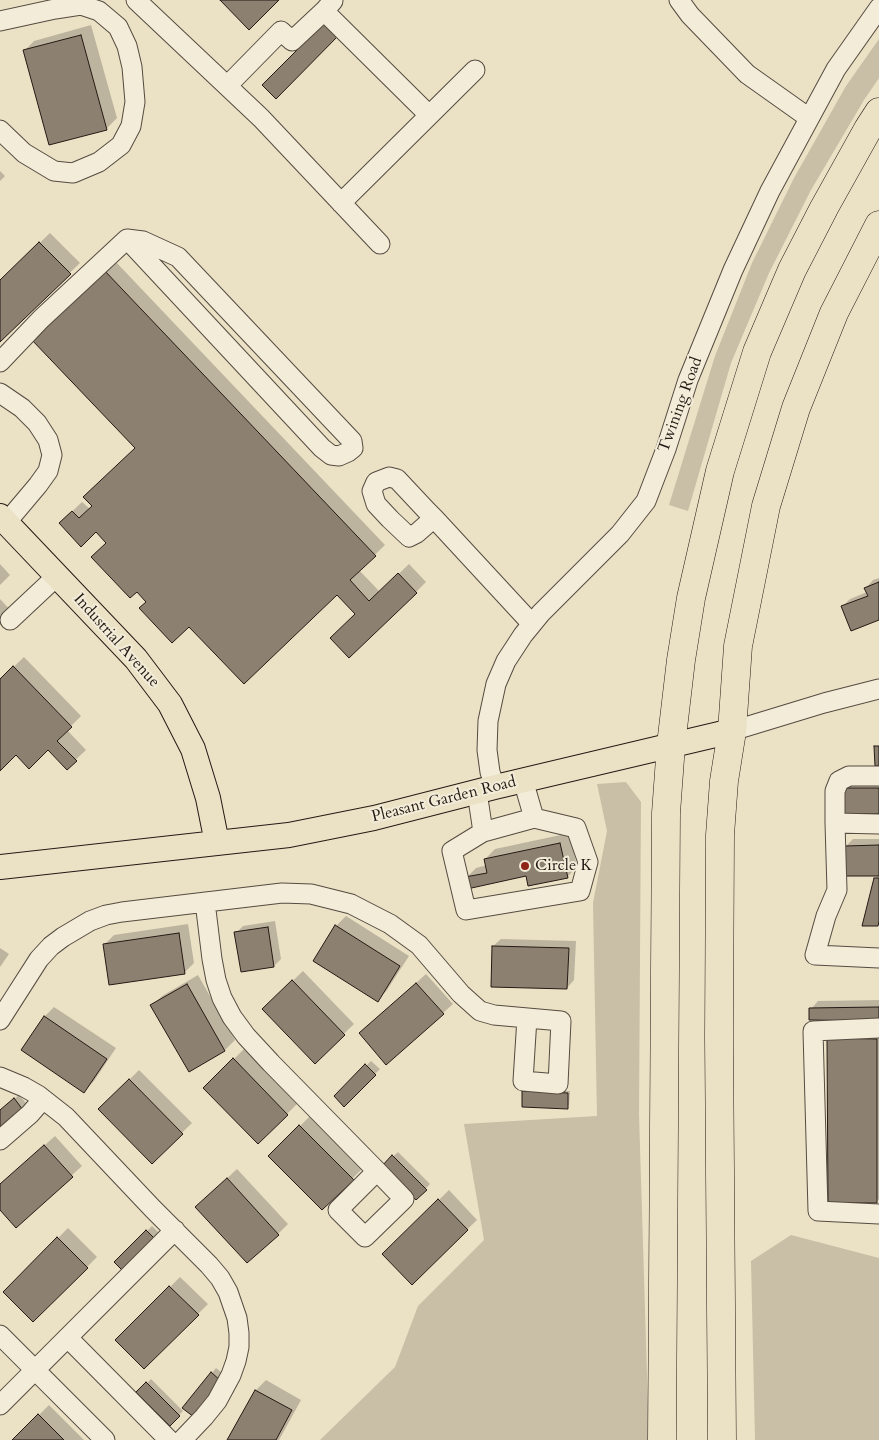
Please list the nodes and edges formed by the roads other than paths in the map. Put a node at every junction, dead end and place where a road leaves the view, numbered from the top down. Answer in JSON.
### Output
{"nodes":[{"id":1,"x":136,"y":0,"type":"edge"},
{"id":2,"x":679,"y":0,"type":"edge"},
{"id":3,"x":328,"y":5,"type":"edge"},
{"id":4,"x":879,"y":8,"type":"edge"},
{"id":5,"x":0,"y":21,"type":"edge"},
{"id":6,"x":475,"y":70,"type":"dead end"},
{"id":7,"x":227,"y":86,"type":"junction"},
{"id":8,"x":879,"y":112,"type":"edge"},
{"id":9,"x":429,"y":115,"type":"junction"},
{"id":10,"x":809,"y":118,"type":"junction"},
{"id":11,"x":0,"y":130,"type":"edge"},
{"id":12,"x":341,"y":203,"type":"junction"},
{"id":13,"x":879,"y":225,"type":"edge"},
{"id":14,"x":127,"y":239,"type":"junction"},
{"id":15,"x":380,"y":244,"type":"dead end"},
{"id":16,"x":0,"y":362,"type":"edge"},
{"id":17,"x":0,"y":393,"type":"edge"},
{"id":18,"x":434,"y":518,"type":"dead end"},
{"id":19,"x":3,"y":519,"type":"edge"},
{"id":20,"x":57,"y":576,"type":"junction"},
{"id":21,"x":10,"y":620,"type":"dead end"},
{"id":22,"x":532,"y":624,"type":"junction"},
{"id":23,"x":879,"y":688,"type":"edge"},
{"id":24,"x":732,"y":731,"type":"junction"},
{"id":25,"x":670,"y":745,"type":"junction"},
{"id":26,"x":879,"y":776,"type":"edge"},
{"id":27,"x":523,"y":780,"type":"junction"},
{"id":28,"x":486,"y":789,"type":"junction"},
{"id":29,"x":534,"y":818,"type":"junction"},
{"id":30,"x":835,"y":823,"type":"junction"},
{"id":31,"x":879,"y":824,"type":"edge"},
{"id":32,"x":483,"y":832,"type":"junction"},
{"id":33,"x":216,"y":843,"type":"junction"},
{"id":34,"x":0,"y":868,"type":"edge"},
{"id":35,"x":205,"y":902,"type":"junction"},
{"id":36,"x":879,"y":958,"type":"edge"},
{"id":37,"x":527,"y":1018,"type":"dead end"},
{"id":38,"x":0,"y":1020,"type":"edge"},
{"id":39,"x":879,"y":1028,"type":"edge"},
{"id":40,"x":0,"y":1076,"type":"edge"},
{"id":41,"x":43,"y":1099,"type":"junction"},
{"id":42,"x":0,"y":1140,"type":"edge"},
{"id":43,"x":377,"y":1171,"type":"dead end"},
{"id":44,"x":879,"y":1214,"type":"edge"},
{"id":45,"x":175,"y":1230,"type":"junction"},
{"id":46,"x":0,"y":1335,"type":"edge"},
{"id":47,"x":68,"y":1338,"type":"junction"},
{"id":48,"x":35,"y":1370,"type":"junction"},
{"id":49,"x":0,"y":1405,"type":"edge"},
{"id":50,"x":105,"y":1440,"type":"edge"},
{"id":51,"x":170,"y":1440,"type":"edge"},
{"id":52,"x":182,"y":1440,"type":"edge"},
{"id":53,"x":662,"y":1440,"type":"edge"},
{"id":54,"x":722,"y":1440,"type":"edge"}],
"edges":[{"from":1,"to":7,"type":"street"},
{"from":2,"to":10,"type":"street"},
{"from":3,"to":7,"type":"street"},
{"from":3,"to":9,"type":"street"},
{"from":4,"to":10,"type":"street","name":"Twining Road"},
{"from":5,"to":11,"type":"street"},
{"from":6,"to":9,"type":"street"},
{"from":7,"to":12,"type":"street"},
{"from":8,"to":25,"type":"highway"},
{"from":9,"to":12,"type":"street"},
{"from":10,"to":22,"type":"street","name":"Twining Road"},
{"from":12,"to":15,"type":"street"},
{"from":13,"to":24,"type":"highway"},
{"from":14,"to":14,"type":"street"},
{"from":14,"to":16,"type":"street"},
{"from":17,"to":19,"type":"street"},
{"from":18,"to":22,"type":"street"},
{"from":19,"to":20,"type":"main road","name":"Industrial Avenue"},
{"from":20,"to":21,"type":"street"},
{"from":20,"to":33,"type":"main road","name":"Industrial Avenue"},
{"from":22,"to":28,"type":"street","name":"Twining Road"},
{"from":23,"to":24,"type":"street","name":"Pleasant Garden Road"},
{"from":24,"to":25,"type":"main road","name":"Pleasant Garden Road"},
{"from":24,"to":54,"type":"highway"},
{"from":25,"to":27,"type":"main road","name":"Pleasant Garden Road"},
{"from":25,"to":53,"type":"highway"},
{"from":26,"to":30,"type":"street"},
{"from":27,"to":28,"type":"main road","name":"Pleasant Garden Road"},
{"from":27,"to":29,"type":"street"},
{"from":28,"to":32,"type":"street","name":"Twining Road"},
{"from":28,"to":33,"type":"main road","name":"Pleasant Garden Road"},
{"from":29,"to":32,"type":"street"},
{"from":29,"to":32,"type":"street"},
{"from":30,"to":31,"type":"street"},
{"from":30,"to":36,"type":"street"},
{"from":33,"to":34,"type":"main road","name":"Pleasant Garden Road"},
{"from":35,"to":37,"type":"street"},
{"from":35,"to":38,"type":"street"},
{"from":35,"to":43,"type":"street"},
{"from":39,"to":44,"type":"street"},
{"from":40,"to":41,"type":"street"},
{"from":41,"to":42,"type":"street"},
{"from":41,"to":45,"type":"street"},
{"from":45,"to":47,"type":"street"},
{"from":45,"to":52,"type":"street"},
{"from":46,"to":48,"type":"street"},
{"from":47,"to":48,"type":"street"},
{"from":47,"to":51,"type":"street"},
{"from":48,"to":49,"type":"street"},
{"from":48,"to":50,"type":"street"}]}
